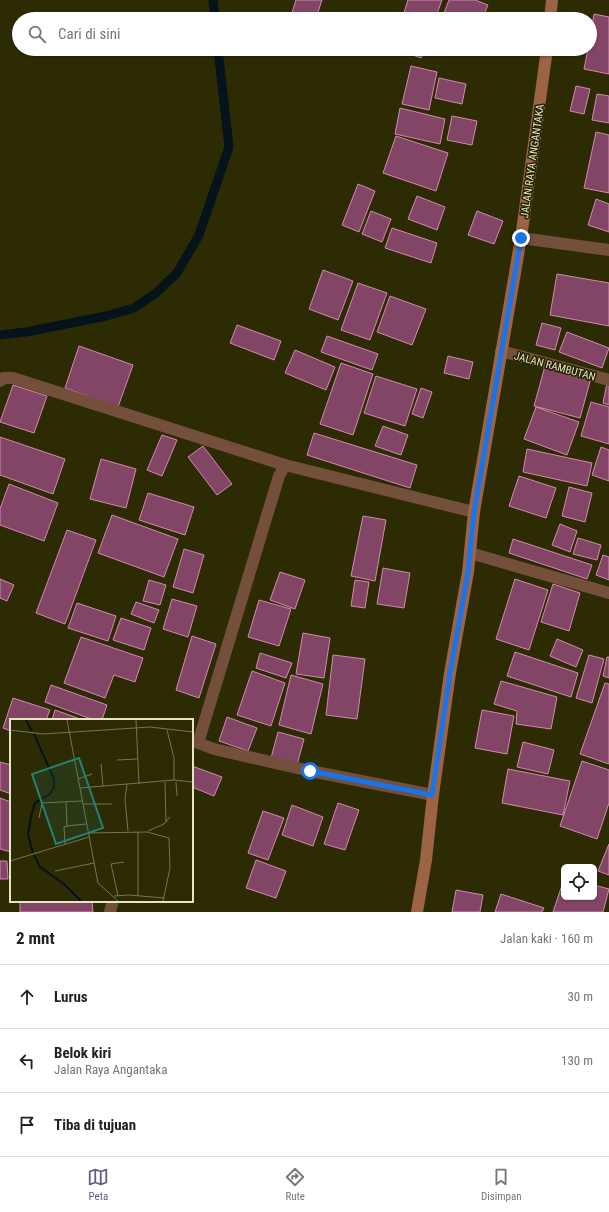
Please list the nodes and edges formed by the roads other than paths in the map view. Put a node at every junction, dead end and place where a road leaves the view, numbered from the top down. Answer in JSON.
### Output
{"nodes":[{"id":1,"x":552,"y":0,"type":"edge"},
{"id":2,"x":551,"y":12,"type":"edge"},
{"id":3,"x":545,"y":56,"type":"edge"},
{"id":4,"x":521,"y":238,"type":"junction"},
{"id":5,"x":609,"y":250,"type":"edge"},
{"id":6,"x":501,"y":351,"type":"junction"},
{"id":7,"x":609,"y":380,"type":"edge"},
{"id":8,"x":0,"y":381,"type":"edge"},
{"id":9,"x":285,"y":465,"type":"junction"},
{"id":10,"x":474,"y":512,"type":"junction"},
{"id":11,"x":470,"y":553,"type":"junction"},
{"id":12,"x":609,"y":593,"type":"edge"},
{"id":13,"x":195,"y":743,"type":"edge"},
{"id":14,"x":432,"y":795,"type":"junction"},
{"id":15,"x":114,"y":902,"type":"edge"},
{"id":16,"x":110,"y":912,"type":"edge"},
{"id":17,"x":416,"y":912,"type":"edge"}],
"edges":[{"from":1,"to":2,"type":"main road"},
{"from":3,"to":4,"type":"main road","name":"JALAN RAYA ANGANTAKA"},
{"from":4,"to":5,"type":"street"},
{"from":4,"to":6,"type":"main road","name":"JALAN RAYA ANGANTAKA"},
{"from":6,"to":7,"type":"street","name":"JALAN RAMBUTAN"},
{"from":6,"to":10,"type":"main road","name":"JALAN RAYA ANGANTAKA"},
{"from":8,"to":9,"type":"street"},
{"from":9,"to":10,"type":"street"},
{"from":9,"to":13,"type":"street"},
{"from":10,"to":11,"type":"main road","name":"JALAN RAYA ANGANTAKA"},
{"from":11,"to":12,"type":"street"},
{"from":11,"to":14,"type":"main road","name":"JALAN RAYA ANGANTAKA"},
{"from":13,"to":14,"type":"street"},
{"from":14,"to":17,"type":"main road","name":"JALAN RAYA ANGANTAKA"},
{"from":15,"to":16,"type":"street"}]}
